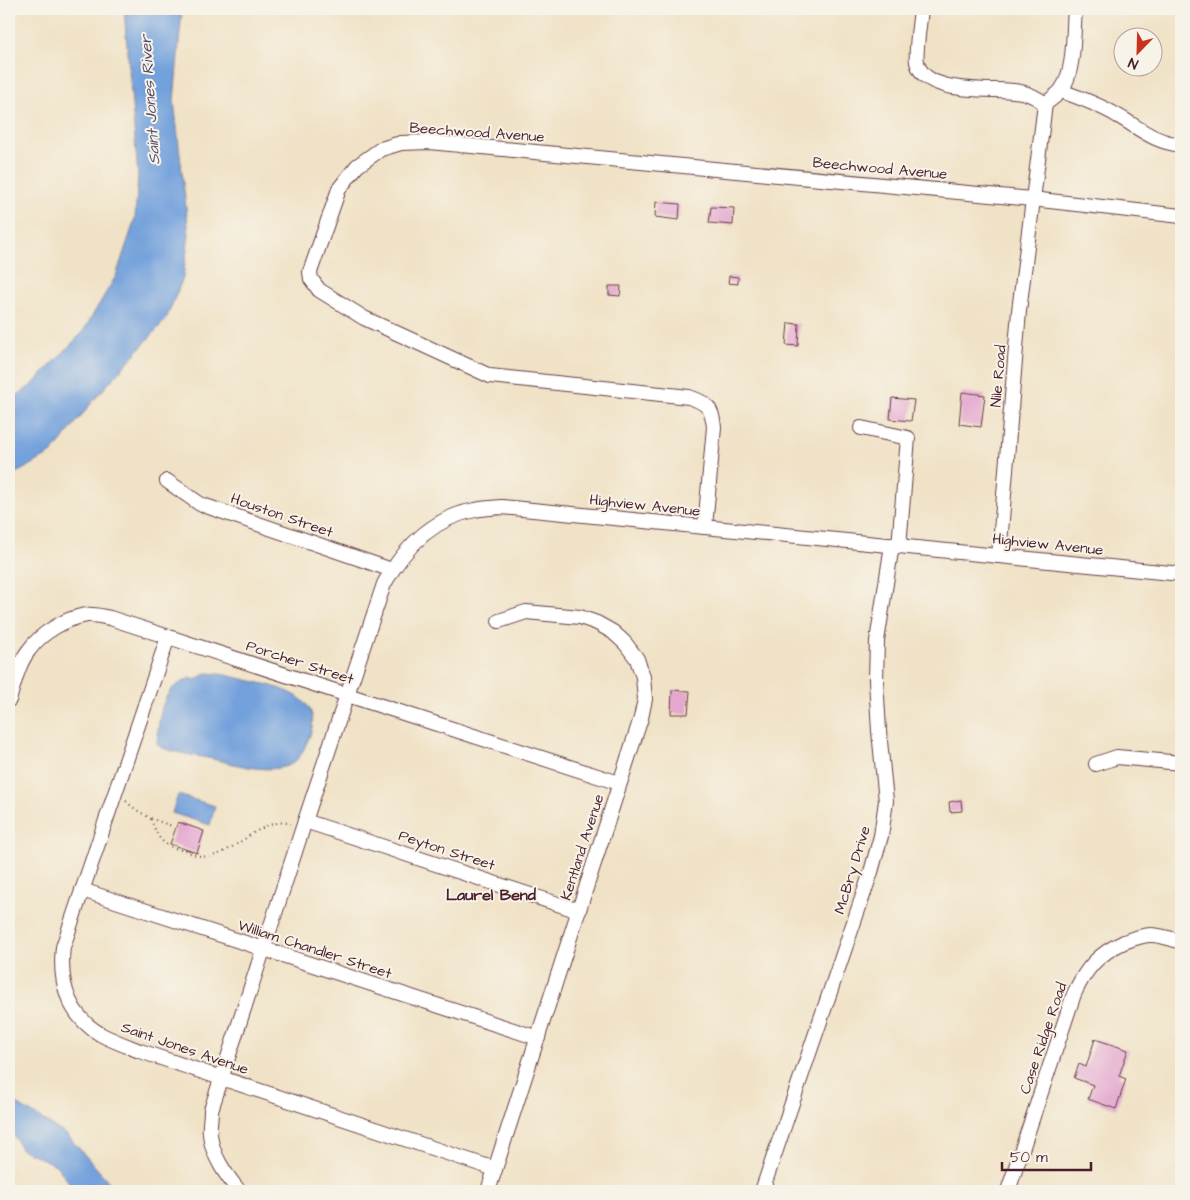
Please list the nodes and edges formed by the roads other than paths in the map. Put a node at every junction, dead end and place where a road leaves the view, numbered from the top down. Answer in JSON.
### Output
{"nodes":[{"id":1,"x":921,"y":9,"type":"edge"},
{"id":2,"x":1075,"y":9,"type":"edge"},
{"id":3,"x":1061,"y":91,"type":"junction"},
{"id":4,"x":1045,"y":104,"type":"junction"},
{"id":5,"x":1181,"y":145,"type":"edge"},
{"id":6,"x":1032,"y":199,"type":"junction"},
{"id":7,"x":1181,"y":216,"type":"edge"},
{"id":8,"x":862,"y":428,"type":"dead end"},
{"id":9,"x":167,"y":481,"type":"dead end"},
{"id":10,"x":705,"y":527,"type":"junction"},
{"id":11,"x":895,"y":546,"type":"junction"},
{"id":12,"x":999,"y":556,"type":"junction"},
{"id":13,"x":392,"y":570,"type":"junction"},
{"id":14,"x":1181,"y":574,"type":"edge"},
{"id":15,"x":499,"y":622,"type":"dead end"},
{"id":16,"x":168,"y":637,"type":"junction"},
{"id":17,"x":347,"y":694,"type":"junction"},
{"id":18,"x":9,"y":700,"type":"edge"},
{"id":19,"x":1181,"y":763,"type":"edge"},
{"id":20,"x":1096,"y":764,"type":"dead end"},
{"id":21,"x":620,"y":783,"type":"junction"},
{"id":22,"x":299,"y":823,"type":"junction"},
{"id":23,"x":82,"y":890,"type":"junction"},
{"id":24,"x":579,"y":911,"type":"junction"},
{"id":25,"x":1181,"y":942,"type":"edge"},
{"id":26,"x":264,"y":949,"type":"junction"},
{"id":27,"x":538,"y":1038,"type":"junction"},
{"id":28,"x":221,"y":1078,"type":"junction"},
{"id":29,"x":495,"y":1169,"type":"junction"},
{"id":30,"x":239,"y":1191,"type":"edge"},
{"id":31,"x":488,"y":1191,"type":"edge"},
{"id":32,"x":762,"y":1191,"type":"edge"},
{"id":33,"x":1008,"y":1191,"type":"edge"}],
"edges":[{"from":1,"to":4,"type":"street"},
{"from":2,"to":3,"type":"street"},
{"from":3,"to":4,"type":"street"},
{"from":3,"to":5,"type":"street"},
{"from":4,"to":6,"type":"street","name":"Nile Road"},
{"from":6,"to":7,"type":"street","name":"Beechwood Avenue"},
{"from":6,"to":10,"type":"street","name":"Beechwood Avenue"},
{"from":6,"to":12,"type":"street","name":"Nile Road"},
{"from":8,"to":11,"type":"street","name":"McBry Drive"},
{"from":9,"to":13,"type":"street","name":"Houston Street"},
{"from":10,"to":11,"type":"street","name":"Highview Avenue"},
{"from":10,"to":13,"type":"street","name":"Highview Avenue"},
{"from":11,"to":12,"type":"street","name":"Highview Avenue"},
{"from":11,"to":32,"type":"street","name":"McBry Drive"},
{"from":12,"to":14,"type":"street","name":"Highview Avenue"},
{"from":13,"to":17,"type":"street","name":"Highview Avenue"},
{"from":15,"to":21,"type":"street","name":"Kentland Avenue"},
{"from":16,"to":17,"type":"street","name":"Porcher Street"},
{"from":16,"to":18,"type":"street","name":"Porcher Street"},
{"from":16,"to":23,"type":"street","name":"Saint Jones Avenue"},
{"from":17,"to":21,"type":"street","name":"Porcher Street"},
{"from":17,"to":22,"type":"street","name":"Highview Avenue"},
{"from":19,"to":20,"type":"street"},
{"from":21,"to":24,"type":"street","name":"Kentland Avenue"},
{"from":22,"to":24,"type":"street","name":"Peyton Street"},
{"from":22,"to":26,"type":"street"},
{"from":23,"to":26,"type":"street","name":"William Chandler Street"},
{"from":23,"to":28,"type":"street","name":"Saint Jones Avenue"},
{"from":24,"to":27,"type":"street","name":"Kentland Avenue"},
{"from":25,"to":33,"type":"street","name":"Case Ridge Road"},
{"from":26,"to":27,"type":"street","name":"William Chandler Street"},
{"from":26,"to":28,"type":"street"},
{"from":27,"to":29,"type":"street","name":"Kentland Avenue"},
{"from":28,"to":29,"type":"street","name":"Saint Jones Avenue"},
{"from":28,"to":30,"type":"street"},
{"from":29,"to":31,"type":"street","name":"Kentland Avenue"}]}
